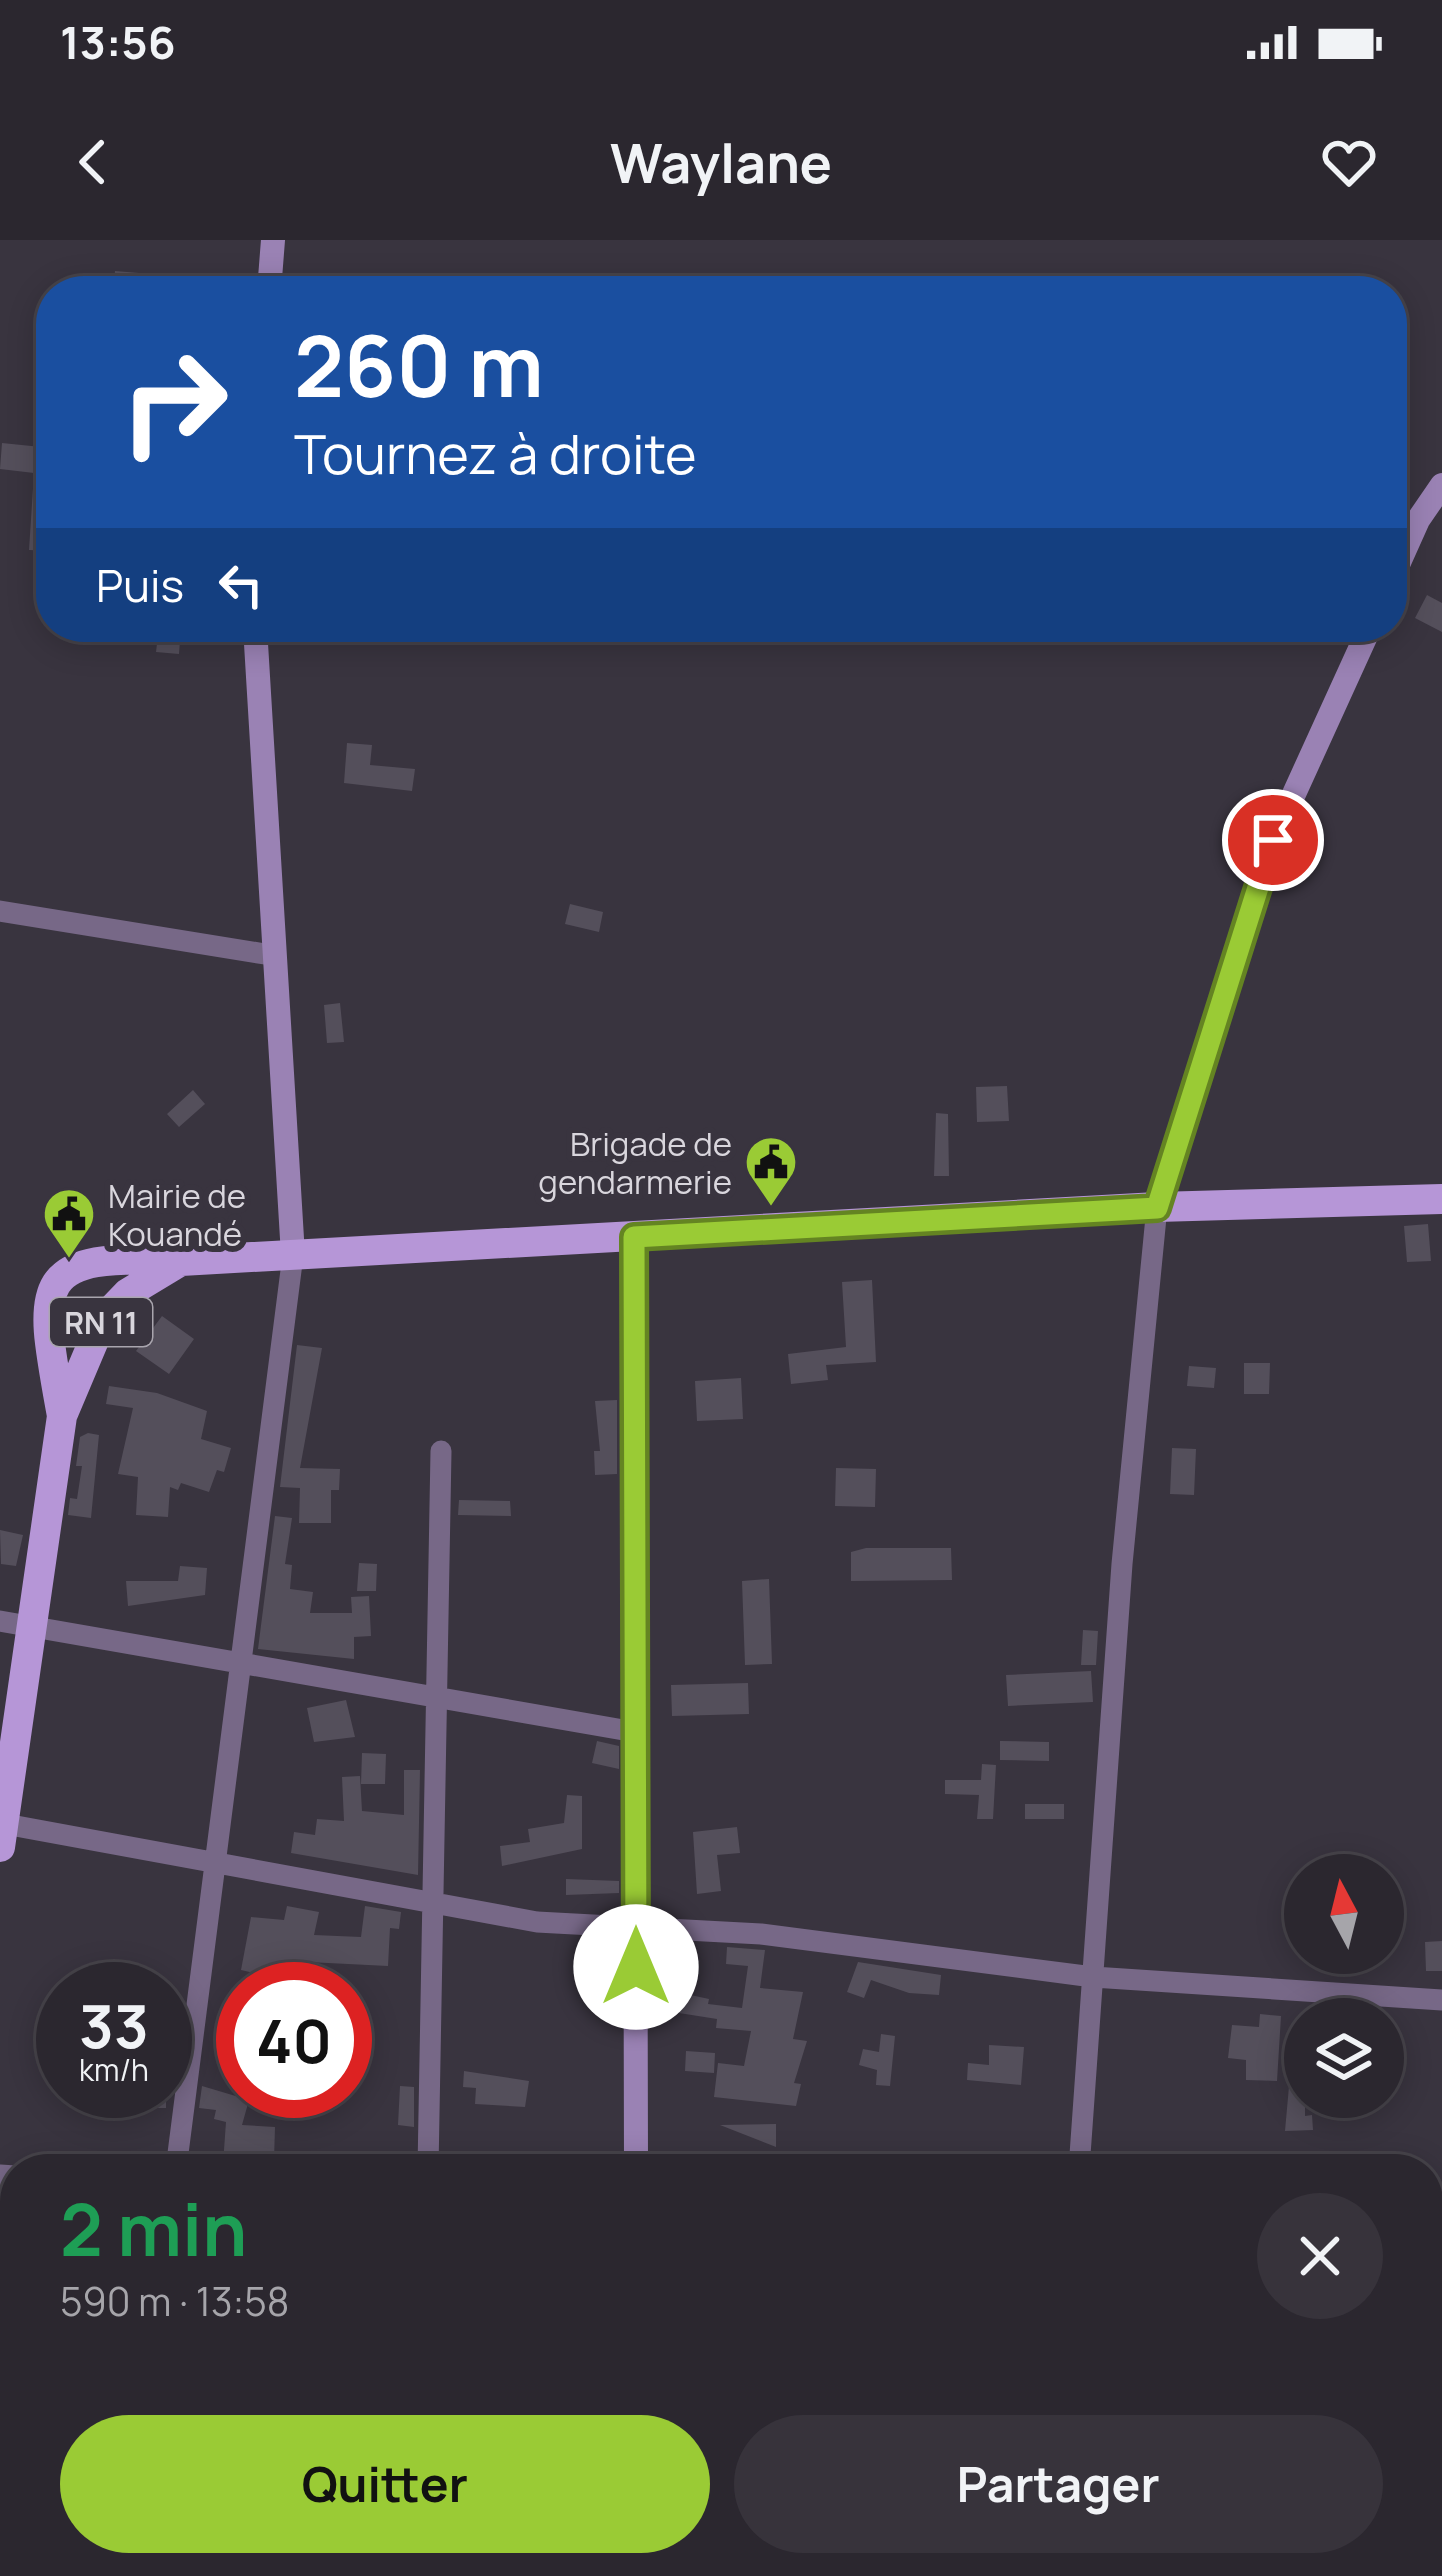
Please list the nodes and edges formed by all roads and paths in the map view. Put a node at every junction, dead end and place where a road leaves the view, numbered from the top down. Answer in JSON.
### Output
{"nodes":[{"id":1,"x":273,"y":240,"type":"edge"},
{"id":2,"x":270,"y":276,"type":"edge"},
{"id":3,"x":1442,"y":485,"type":"edge"},
{"id":4,"x":1407,"y":545,"type":"edge"},
{"id":5,"x":256,"y":642,"type":"edge"},
{"id":6,"x":1363,"y":642,"type":"edge"},
{"id":7,"x":0,"y":910,"type":"edge"},
{"id":8,"x":271,"y":955,"type":"junction"},
{"id":9,"x":1442,"y":1199,"type":"edge"},
{"id":10,"x":1157,"y":1208,"type":"junction"},
{"id":11,"x":634,"y":1237,"type":"junction"},
{"id":12,"x":293,"y":1255,"type":"junction"},
{"id":13,"x":181,"y":1262,"type":"junction"},
{"id":14,"x":62,"y":1416,"type":"junction"},
{"id":15,"x":441,"y":1451,"type":"dead end"},
{"id":16,"x":0,"y":1621,"type":"edge"},
{"id":17,"x":33,"y":1626,"type":"junction"},
{"id":18,"x":242,"y":1666,"type":"junction"},
{"id":19,"x":435,"y":1698,"type":"junction"},
{"id":20,"x":635,"y":1732,"type":"junction"},
{"id":21,"x":1,"y":1831,"type":"edge"},
{"id":22,"x":218,"y":1865,"type":"junction"},
{"id":23,"x":430,"y":1904,"type":"junction"},
{"id":24,"x":636,"y":1927,"type":"junction"},
{"id":25,"x":1093,"y":1977,"type":"junction"},
{"id":26,"x":1442,"y":2000,"type":"edge"},
{"id":27,"x":178,"y":2154,"type":"edge"},
{"id":28,"x":428,"y":2154,"type":"edge"},
{"id":29,"x":636,"y":2154,"type":"edge"},
{"id":30,"x":1080,"y":2154,"type":"edge"}],
"edges":[{"from":1,"to":2,"type":"street"},
{"from":3,"to":4,"type":"street"},
{"from":5,"to":8,"type":"street"},
{"from":6,"to":10,"type":"street"},
{"from":7,"to":8,"type":"street"},
{"from":8,"to":12,"type":"street"},
{"from":9,"to":10,"type":"main road"},
{"from":10,"to":11,"type":"main road"},
{"from":10,"to":25,"type":"street"},
{"from":11,"to":12,"type":"main road"},
{"from":11,"to":20,"type":"street"},
{"from":12,"to":13,"type":"main road","number":"RN 11"},
{"from":12,"to":18,"type":"street"},
{"from":13,"to":14,"type":"main road","number":"RN 11"},
{"from":13,"to":14,"type":"main road","number":"RN 11"},
{"from":14,"to":17,"type":"main road","number":"RN 11"},
{"from":15,"to":19,"type":"street"},
{"from":16,"to":17,"type":"street"},
{"from":17,"to":18,"type":"street"},
{"from":17,"to":21,"type":"main road","number":"RN 11"},
{"from":18,"to":19,"type":"street"},
{"from":18,"to":22,"type":"street"},
{"from":19,"to":20,"type":"street"},
{"from":19,"to":23,"type":"street"},
{"from":20,"to":24,"type":"street"},
{"from":21,"to":22,"type":"street"},
{"from":22,"to":23,"type":"street"},
{"from":22,"to":27,"type":"street"},
{"from":23,"to":24,"type":"street"},
{"from":23,"to":28,"type":"street"},
{"from":24,"to":25,"type":"street"},
{"from":24,"to":29,"type":"street"},
{"from":25,"to":26,"type":"street"},
{"from":25,"to":30,"type":"street"}]}
